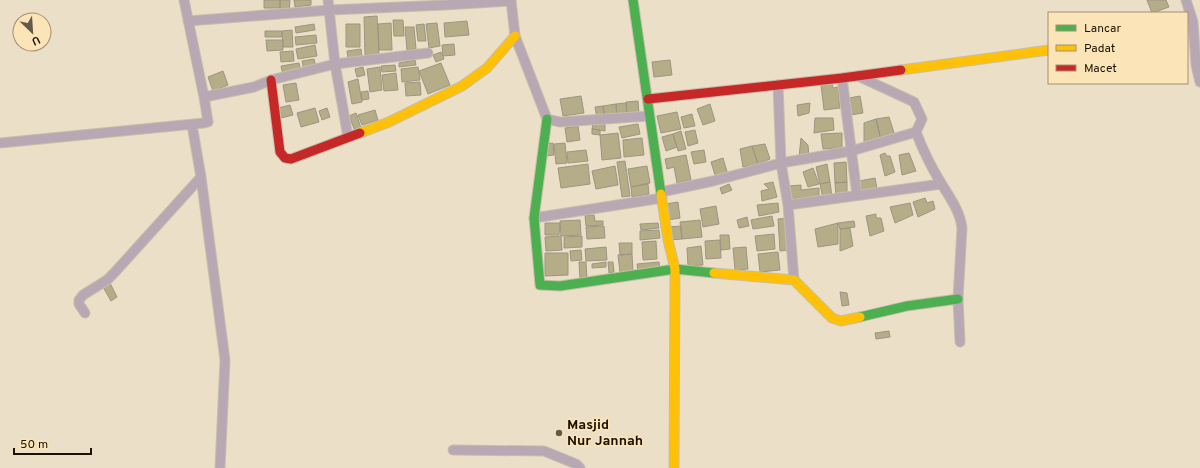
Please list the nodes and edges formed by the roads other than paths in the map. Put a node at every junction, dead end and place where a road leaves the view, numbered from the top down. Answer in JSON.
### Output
{"nodes":[{"id":1,"x":184,"y":0,"type":"edge"},
{"id":2,"x":328,"y":0,"type":"edge"},
{"id":3,"x":511,"y":0,"type":"edge"},
{"id":4,"x":633,"y":0,"type":"edge"},
{"id":5,"x":1186,"y":0,"type":"edge"},
{"id":6,"x":444,"y":3,"type":"edge"},
{"id":7,"x":386,"y":4,"type":"edge"},
{"id":8,"x":330,"y":10,"type":"junction"},
{"id":9,"x":188,"y":21,"type":"junction"},
{"id":10,"x":1196,"y":21,"type":"edge"},
{"id":11,"x":515,"y":36,"type":"junction"},
{"id":12,"x":1048,"y":50,"type":"edge"},
{"id":13,"x":428,"y":53,"type":"dead end"},
{"id":14,"x":335,"y":64,"type":"junction"},
{"id":15,"x":1192,"y":65,"type":"edge"},
{"id":16,"x":858,"y":76,"type":"junction"},
{"id":17,"x":842,"y":78,"type":"junction"},
{"id":18,"x":271,"y":80,"type":"junction"},
{"id":19,"x":1200,"y":82,"type":"edge"},
{"id":20,"x":778,"y":85,"type":"junction"},
{"id":21,"x":204,"y":97,"type":"junction"},
{"id":22,"x":648,"y":98,"type":"junction"},
{"id":23,"x":649,"y":116,"type":"junction"},
{"id":24,"x":546,"y":119,"type":"junction"},
{"id":25,"x":192,"y":125,"type":"junction"},
{"id":26,"x":916,"y":132,"type":"junction"},
{"id":27,"x":348,"y":137,"type":"junction"},
{"id":28,"x":0,"y":143,"type":"edge"},
{"id":29,"x":851,"y":151,"type":"junction"},
{"id":30,"x":781,"y":163,"type":"junction"},
{"id":31,"x":202,"y":176,"type":"junction"},
{"id":32,"x":941,"y":184,"type":"junction"},
{"id":33,"x":661,"y":195,"type":"junction"},
{"id":34,"x":857,"y":195,"type":"junction"},
{"id":35,"x":788,"y":205,"type":"junction"},
{"id":36,"x":534,"y":218,"type":"junction"},
{"id":37,"x":675,"y":269,"type":"junction"},
{"id":38,"x":794,"y":280,"type":"junction"},
{"id":39,"x":958,"y":299,"type":"junction"},
{"id":40,"x":85,"y":313,"type":"dead end"},
{"id":41,"x":960,"y":342,"type":"dead end"},
{"id":42,"x":453,"y":450,"type":"dead end"},
{"id":43,"x":220,"y":468,"type":"edge"},
{"id":44,"x":580,"y":468,"type":"edge"},
{"id":45,"x":674,"y":468,"type":"edge"}],
"edges":[{"from":1,"to":9,"type":"street"},
{"from":2,"to":8,"type":"street"},
{"from":3,"to":6,"type":"street"},
{"from":3,"to":11,"type":"street"},
{"from":4,"to":22,"type":"street"},
{"from":5,"to":10,"type":"street"},
{"from":6,"to":7,"type":"street"},
{"from":7,"to":8,"type":"street"},
{"from":8,"to":9,"type":"street"},
{"from":8,"to":14,"type":"street"},
{"from":9,"to":21,"type":"street"},
{"from":10,"to":15,"type":"street"},
{"from":11,"to":24,"type":"street"},
{"from":11,"to":27,"type":"street"},
{"from":12,"to":16,"type":"street"},
{"from":13,"to":14,"type":"street"},
{"from":14,"to":18,"type":"street"},
{"from":14,"to":27,"type":"street"},
{"from":15,"to":19,"type":"street"},
{"from":16,"to":17,"type":"street"},
{"from":16,"to":26,"type":"street"},
{"from":17,"to":20,"type":"street"},
{"from":17,"to":29,"type":"street"},
{"from":18,"to":21,"type":"street"},
{"from":18,"to":27,"type":"street"},
{"from":20,"to":22,"type":"street"},
{"from":20,"to":30,"type":"street"},
{"from":21,"to":25,"type":"street"},
{"from":22,"to":23,"type":"street"},
{"from":23,"to":24,"type":"street"},
{"from":23,"to":33,"type":"street"},
{"from":24,"to":36,"type":"street"},
{"from":25,"to":28,"type":"street"},
{"from":25,"to":31,"type":"street"},
{"from":26,"to":29,"type":"street"},
{"from":26,"to":32,"type":"street"},
{"from":29,"to":30,"type":"street"},
{"from":29,"to":34,"type":"street"},
{"from":30,"to":33,"type":"street"},
{"from":30,"to":35,"type":"street"},
{"from":31,"to":40,"type":"street"},
{"from":31,"to":43,"type":"street"},
{"from":32,"to":34,"type":"street"},
{"from":32,"to":39,"type":"street"},
{"from":33,"to":36,"type":"street"},
{"from":33,"to":37,"type":"street"},
{"from":34,"to":35,"type":"street"},
{"from":35,"to":38,"type":"street"},
{"from":36,"to":37,"type":"street"},
{"from":37,"to":38,"type":"street"},
{"from":37,"to":45,"type":"street"},
{"from":38,"to":39,"type":"street"},
{"from":39,"to":41,"type":"street"},
{"from":42,"to":44,"type":"street"}]}
